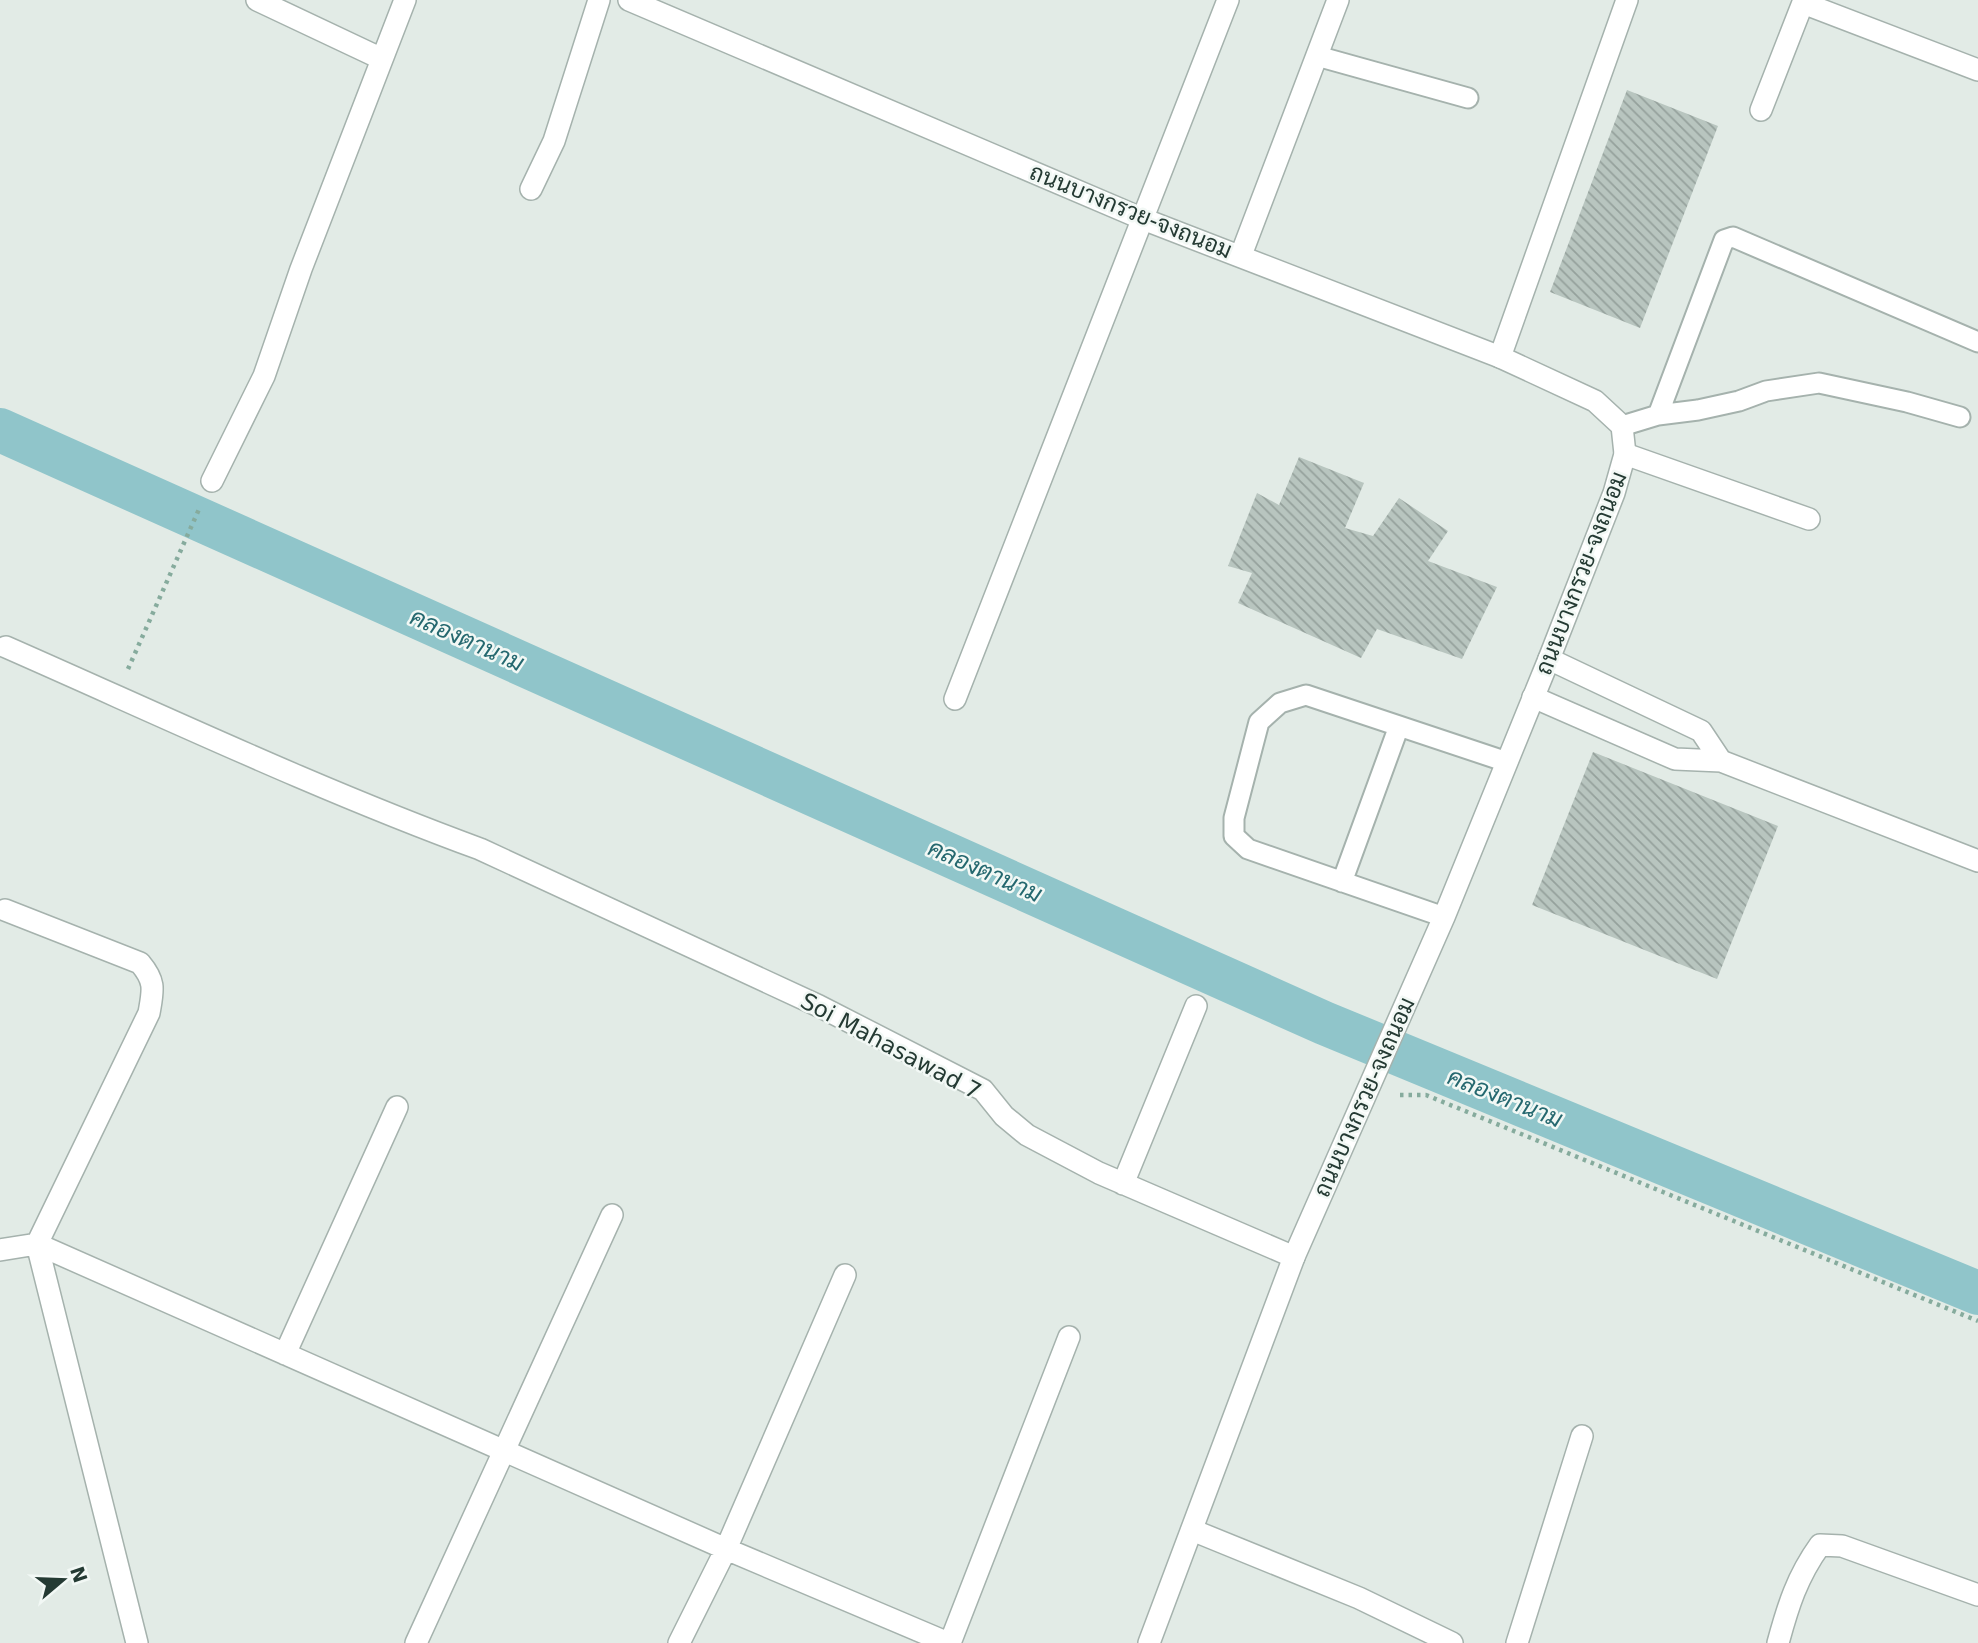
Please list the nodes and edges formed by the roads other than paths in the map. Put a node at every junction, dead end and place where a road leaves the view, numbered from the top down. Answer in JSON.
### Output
{"nodes":[{"id":1,"x":257,"y":0,"type":"edge"},
{"id":2,"x":405,"y":0,"type":"edge"},
{"id":3,"x":599,"y":0,"type":"edge"},
{"id":4,"x":629,"y":0,"type":"edge"},
{"id":5,"x":1228,"y":0,"type":"edge"},
{"id":6,"x":1338,"y":0,"type":"edge"},
{"id":7,"x":1627,"y":0,"type":"edge"},
{"id":8,"x":1804,"y":2,"type":"edge"},
{"id":9,"x":1317,"y":56,"type":"junction"},
{"id":10,"x":382,"y":59,"type":"junction"},
{"id":11,"x":1978,"y":70,"type":"edge"},
{"id":12,"x":1468,"y":98,"type":"dead end"},
{"id":13,"x":1761,"y":110,"type":"dead end"},
{"id":14,"x":531,"y":188,"type":"dead end"},
{"id":15,"x":1143,"y":219,"type":"junction"},
{"id":16,"x":1241,"y":255,"type":"junction"},
{"id":17,"x":1978,"y":342,"type":"edge"},
{"id":18,"x":1500,"y":357,"type":"junction"},
{"id":19,"x":1658,"y":415,"type":"junction"},
{"id":20,"x":1960,"y":417,"type":"dead end"},
{"id":21,"x":1622,"y":426,"type":"junction"},
{"id":22,"x":1625,"y":454,"type":"junction"},
{"id":23,"x":212,"y":481,"type":"road end"},
{"id":24,"x":1809,"y":519,"type":"dead end"},
{"id":25,"x":6,"y":647,"type":"dead end"},
{"id":26,"x":1549,"y":659,"type":"junction"},
{"id":27,"x":1533,"y":697,"type":"junction"},
{"id":28,"x":955,"y":699,"type":"dead end"},
{"id":29,"x":1399,"y":726,"type":"junction"},
{"id":30,"x":1721,"y":761,"type":"junction"},
{"id":31,"x":1507,"y":762,"type":"junction"},
{"id":32,"x":1978,"y":861,"type":"edge"},
{"id":33,"x":1342,"y":882,"type":"junction"},
{"id":34,"x":5,"y":910,"type":"dead end"},
{"id":35,"x":1444,"y":917,"type":"junction"},
{"id":36,"x":1196,"y":1006,"type":"dead end"},
{"id":37,"x":397,"y":1107,"type":"dead end"},
{"id":38,"x":1123,"y":1184,"type":"junction"},
{"id":39,"x":611,"y":1215,"type":"dead end"},
{"id":40,"x":37,"y":1244,"type":"junction"},
{"id":41,"x":0,"y":1250,"type":"edge"},
{"id":42,"x":1294,"y":1256,"type":"junction"},
{"id":43,"x":845,"y":1275,"type":"dead end"},
{"id":44,"x":1069,"y":1337,"type":"dead end"},
{"id":45,"x":285,"y":1354,"type":"junction"},
{"id":46,"x":1582,"y":1436,"type":"dead end"},
{"id":47,"x":504,"y":1450,"type":"junction"},
{"id":48,"x":1192,"y":1530,"type":"junction"},
{"id":49,"x":726,"y":1549,"type":"junction"},
{"id":50,"x":1978,"y":1595,"type":"edge"},
{"id":51,"x":137,"y":1643,"type":"edge"},
{"id":52,"x":416,"y":1643,"type":"edge"},
{"id":53,"x":679,"y":1643,"type":"edge"},
{"id":54,"x":949,"y":1643,"type":"edge"},
{"id":55,"x":1149,"y":1643,"type":"edge"},
{"id":56,"x":1452,"y":1643,"type":"edge"},
{"id":57,"x":1517,"y":1643,"type":"edge"},
{"id":58,"x":1778,"y":1643,"type":"edge"}],
"edges":[{"from":1,"to":10,"type":"street"},
{"from":2,"to":10,"type":"street"},
{"from":3,"to":14,"type":"street"},
{"from":4,"to":15,"type":"street","name":"ถนนบางกรวย-จงถนอม"},
{"from":5,"to":15,"type":"street"},
{"from":6,"to":9,"type":"street"},
{"from":7,"to":18,"type":"street"},
{"from":8,"to":11,"type":"street"},
{"from":8,"to":13,"type":"street"},
{"from":9,"to":12,"type":"lane"},
{"from":9,"to":16,"type":"street"},
{"from":10,"to":23,"type":"street"},
{"from":15,"to":16,"type":"street","name":"ถนนบางกรวย-จงถนอม"},
{"from":15,"to":28,"type":"street"},
{"from":16,"to":18,"type":"street","name":"ถนนบางกรวย-จงถนอม"},
{"from":17,"to":19,"type":"lane"},
{"from":18,"to":21,"type":"street","name":"ถนนบางกรวย-จงถนอม"},
{"from":19,"to":20,"type":"lane"},
{"from":19,"to":21,"type":"lane"},
{"from":21,"to":22,"type":"street","name":"ถนนบางกรวย-จงถนอม"},
{"from":22,"to":24,"type":"street"},
{"from":22,"to":26,"type":"street","name":"ถนนบางกรวย-จงถนอม"},
{"from":25,"to":38,"type":"street","name":"Soi Mahasawad 7"},
{"from":26,"to":27,"type":"street","name":"ถนนบางกรวย-จงถนอม"},
{"from":26,"to":30,"type":"street"},
{"from":27,"to":30,"type":"street"},
{"from":27,"to":31,"type":"street","name":"ถนนบางกรวย-จงถนอม"},
{"from":29,"to":31,"type":"lane"},
{"from":29,"to":33,"type":"lane"},
{"from":29,"to":33,"type":"lane"},
{"from":30,"to":32,"type":"street"},
{"from":31,"to":35,"type":"street","name":"ถนนบางกรวย-จงถนอม"},
{"from":33,"to":35,"type":"lane"},
{"from":34,"to":40,"type":"street"},
{"from":35,"to":42,"type":"street","name":"ถนนบางกรวย-จงถนอม"},
{"from":36,"to":38,"type":"street"},
{"from":37,"to":45,"type":"street"},
{"from":38,"to":42,"type":"street","name":"Soi Mahasawad 7"},
{"from":39,"to":47,"type":"street"},
{"from":40,"to":41,"type":"street"},
{"from":40,"to":45,"type":"street"},
{"from":40,"to":51,"type":"street"},
{"from":42,"to":48,"type":"street","name":"ถนนบางกรวย-จงถนอม"},
{"from":43,"to":49,"type":"street"},
{"from":44,"to":54,"type":"street"},
{"from":45,"to":47,"type":"street"},
{"from":46,"to":57,"type":"street"},
{"from":47,"to":49,"type":"street"},
{"from":47,"to":52,"type":"street"},
{"from":48,"to":55,"type":"street","name":"ถนนบางกรวย-จงถนอม"},
{"from":48,"to":56,"type":"street"},
{"from":49,"to":53,"type":"street"},
{"from":49,"to":54,"type":"street"},
{"from":50,"to":58,"type":"street"}]}
